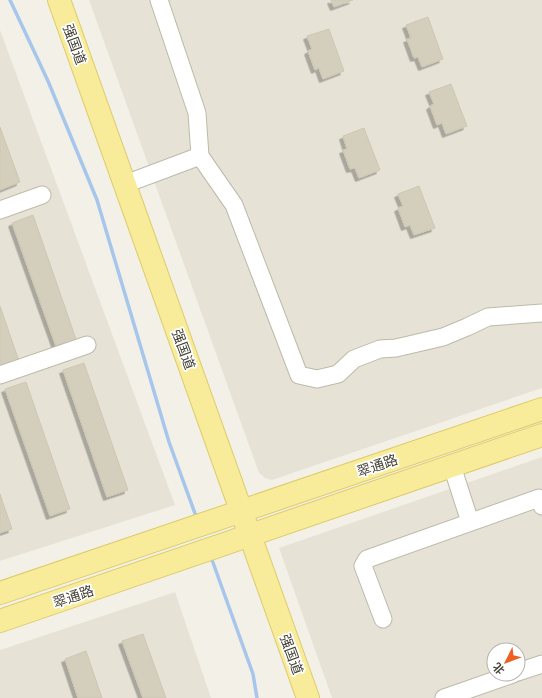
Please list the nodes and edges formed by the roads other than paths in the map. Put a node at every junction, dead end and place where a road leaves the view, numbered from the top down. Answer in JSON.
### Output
{"nodes":[{"id":1,"x":59,"y":0,"type":"edge"},
{"id":2,"x":71,"y":0,"type":"edge"},
{"id":3,"x":159,"y":0,"type":"edge"},
{"id":4,"x":200,"y":156,"type":"junction"},
{"id":5,"x":136,"y":180,"type":"junction"},
{"id":6,"x":42,"y":195,"type":"dead end"},
{"id":7,"x":0,"y":210,"type":"edge"},
{"id":8,"x":542,"y":313,"type":"edge"},
{"id":9,"x":87,"y":345,"type":"dead end"},
{"id":10,"x":0,"y":375,"type":"edge"},
{"id":11,"x":542,"y":409,"type":"edge"},
{"id":12,"x":542,"y":436,"type":"edge"},
{"id":13,"x":452,"y":466,"type":"junction"},
{"id":14,"x":238,"y":484,"type":"junction"},
{"id":15,"x":542,"y":506,"type":"edge"},
{"id":16,"x":250,"y":519,"type":"junction"},
{"id":17,"x":212,"y":521,"type":"junction"},
{"id":18,"x":470,"y":522,"type":"junction"},
{"id":19,"x":0,"y":593,"type":"edge"},
{"id":20,"x":383,"y":619,"type":"dead end"},
{"id":21,"x":0,"y":621,"type":"edge"},
{"id":22,"x":542,"y":664,"type":"edge"},
{"id":23,"x":526,"y":669,"type":"edge"},
{"id":24,"x":492,"y":682,"type":"edge"},
{"id":25,"x":450,"y":697,"type":"edge"},
{"id":26,"x":308,"y":698,"type":"edge"},
{"id":27,"x":318,"y":698,"type":"edge"}],
"edges":[{"from":1,"to":14,"type":"main road","name":"强国道"},
{"from":2,"to":5,"type":"main road","name":"强国道"},
{"from":3,"to":4,"type":"street"},
{"from":4,"to":5,"type":"street"},
{"from":4,"to":8,"type":"street"},
{"from":5,"to":14,"type":"main road","name":"强国道"},
{"from":6,"to":7,"type":"street"},
{"from":9,"to":10,"type":"street"},
{"from":11,"to":16,"type":"main road","name":"翠通路"},
{"from":12,"to":13,"type":"main road","name":"翠通路"},
{"from":13,"to":16,"type":"main road","name":"翠通路"},
{"from":13,"to":18,"type":"street"},
{"from":14,"to":16,"type":"main road"},
{"from":14,"to":17,"type":"main road"},
{"from":15,"to":18,"type":"street"},
{"from":16,"to":17,"type":"main road","name":"翠通路"},
{"from":16,"to":21,"type":"main road","name":"翠通路"},
{"from":16,"to":26,"type":"main road","name":"强国道"},
{"from":16,"to":27,"type":"main road","name":"强国道"},
{"from":17,"to":19,"type":"main road","name":"翠通路"},
{"from":18,"to":20,"type":"street"},
{"from":22,"to":23,"type":"street"},
{"from":24,"to":25,"type":"street"}]}
